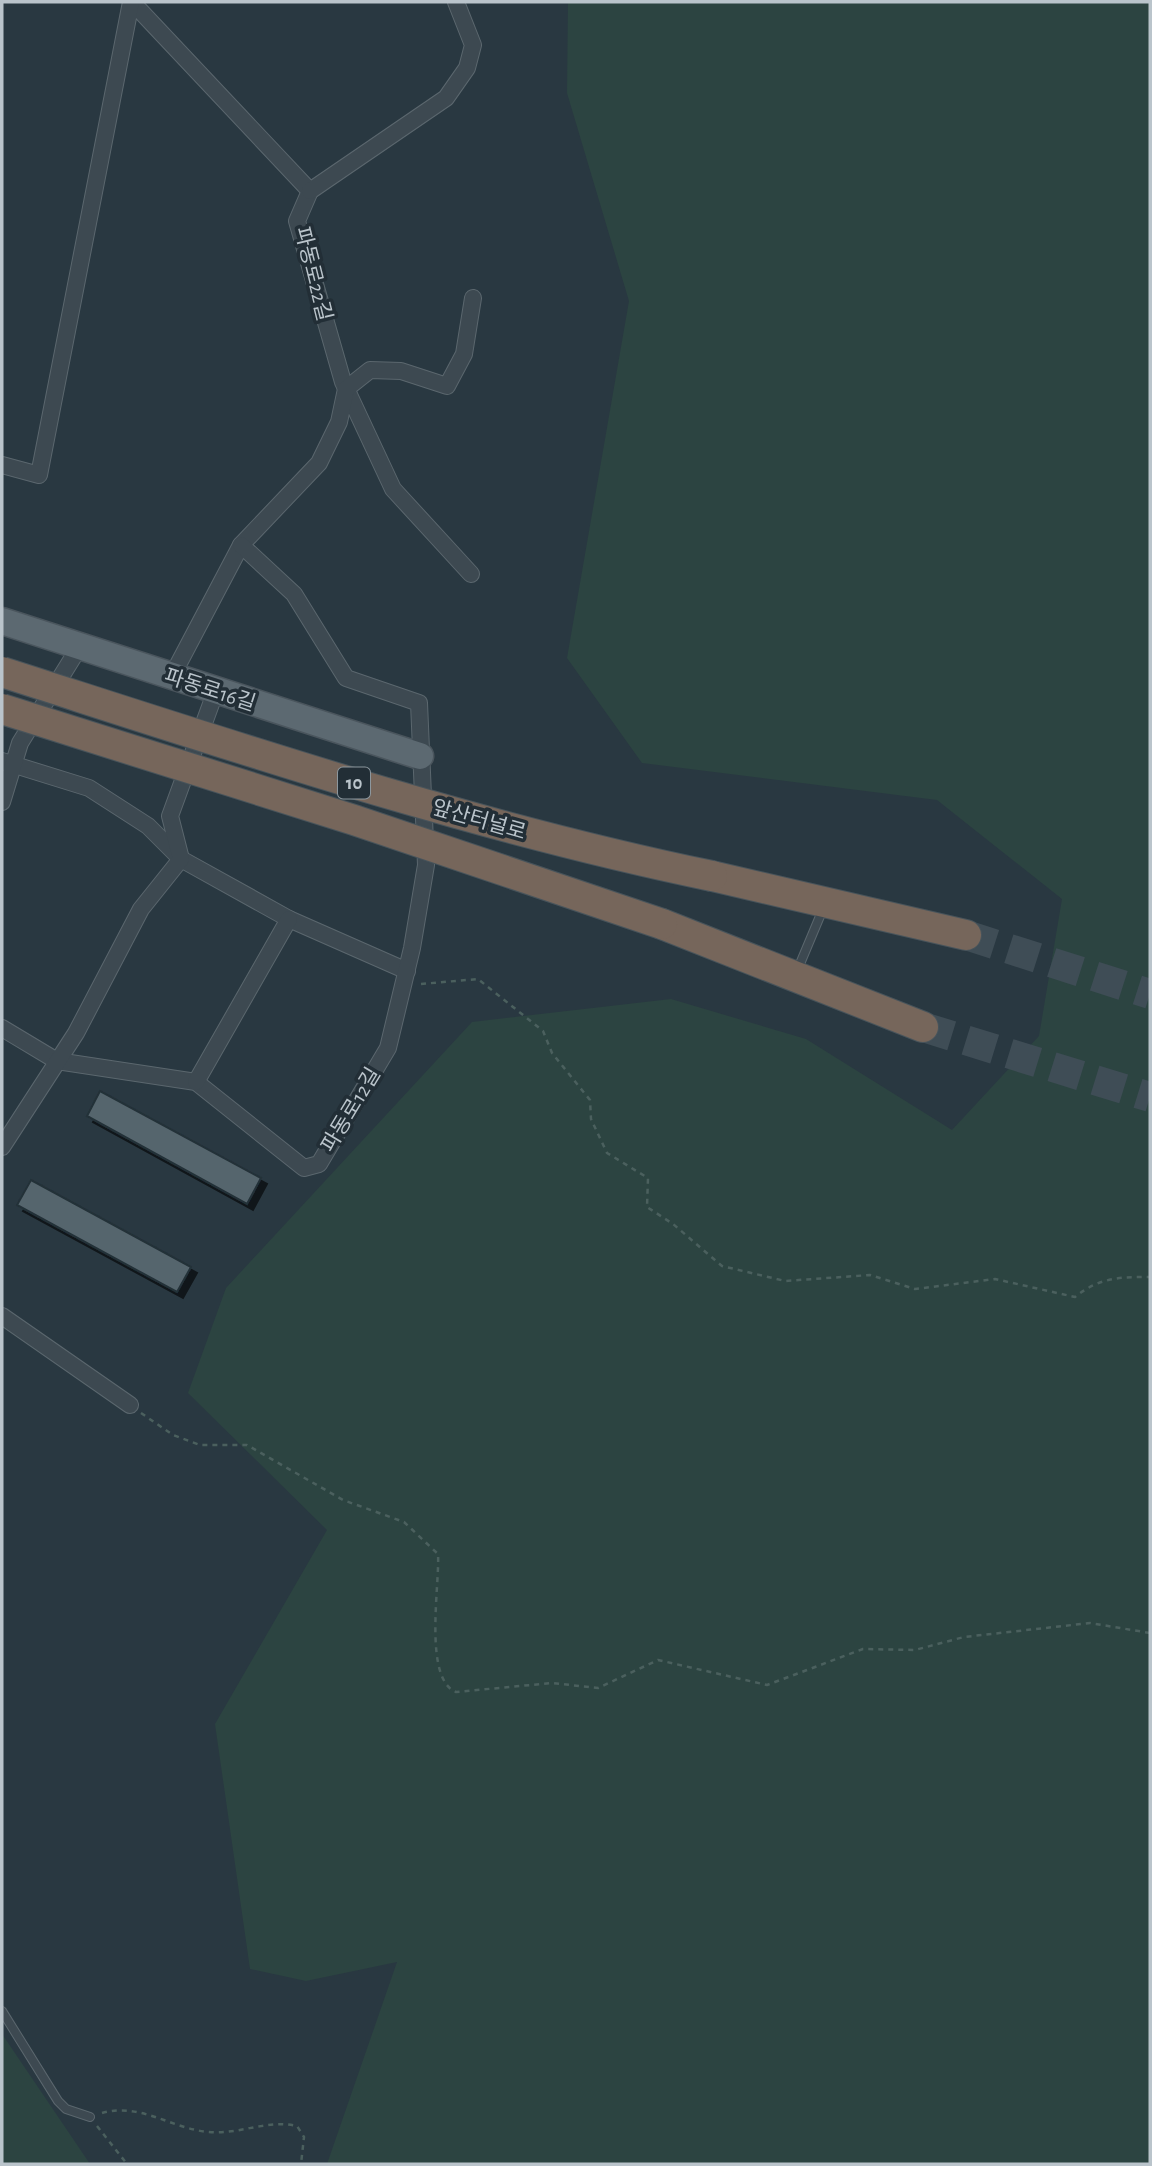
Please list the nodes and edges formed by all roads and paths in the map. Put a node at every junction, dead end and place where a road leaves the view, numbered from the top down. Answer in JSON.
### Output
{"nodes":[{"id":1,"x":132,"y":2,"type":"edge"},
{"id":2,"x":456,"y":2,"type":"edge"},
{"id":3,"x":310,"y":191,"type":"junction"},
{"id":4,"x":474,"y":298,"type":"dead end"},
{"id":5,"x":346,"y":389,"type":"junction"},
{"id":6,"x":2,"y":465,"type":"edge"},
{"id":7,"x":241,"y":545,"type":"junction"},
{"id":8,"x":471,"y":574,"type":"dead end"},
{"id":9,"x":2,"y":621,"type":"edge"},
{"id":10,"x":80,"y":646,"type":"junction"},
{"id":11,"x":2,"y":672,"type":"edge"},
{"id":12,"x":171,"y":678,"type":"junction"},
{"id":13,"x":2,"y":709,"type":"edge"},
{"id":14,"x":420,"y":756,"type":"junction"},
{"id":15,"x":7,"y":762,"type":"edge"},
{"id":16,"x":2,"y":802,"type":"edge"},
{"id":17,"x":181,"y":859,"type":"junction"},
{"id":18,"x":825,"y":903,"type":"junction"},
{"id":19,"x":289,"y":919,"type":"junction"},
{"id":20,"x":966,"y":936,"type":"tunnel mouth"},
{"id":21,"x":405,"y":976,"type":"junction"},
{"id":22,"x":795,"y":976,"type":"junction"},
{"id":23,"x":923,"y":1027,"type":"tunnel mouth"},
{"id":24,"x":2,"y":1028,"type":"edge"},
{"id":25,"x":57,"y":1061,"type":"junction"},
{"id":26,"x":196,"y":1083,"type":"junction"},
{"id":27,"x":2,"y":1147,"type":"edge"},
{"id":28,"x":1150,"y":1277,"type":"edge"},
{"id":29,"x":2,"y":1316,"type":"edge"},
{"id":30,"x":130,"y":1405,"type":"joint"},
{"id":31,"x":1150,"y":1633,"type":"edge"},
{"id":32,"x":2,"y":2011,"type":"edge"},
{"id":33,"x":90,"y":2117,"type":"junction"},
{"id":34,"x":127,"y":2164,"type":"edge"},
{"id":35,"x":301,"y":2164,"type":"edge"}],
"edges":[{"from":1,"to":3,"type":"street"},
{"from":1,"to":6,"type":"street"},
{"from":2,"to":3,"type":"street"},
{"from":3,"to":5,"type":"street","name":"파동로22길"},
{"from":4,"to":5,"type":"street"},
{"from":5,"to":7,"type":"street"},
{"from":5,"to":8,"type":"street","name":"파동로22길"},
{"from":7,"to":12,"type":"street"},
{"from":7,"to":14,"type":"street","name":"파동로12길"},
{"from":9,"to":10,"type":"main road"},
{"from":10,"to":12,"type":"street"},
{"from":10,"to":15,"type":"street"},
{"from":11,"to":18,"type":"highway","name":"앞산터널로","number":"10","bridge":true},
{"from":12,"to":14,"type":"main road","name":"파동로16길"},
{"from":12,"to":17,"type":"street"},
{"from":13,"to":22,"type":"highway","name":"앞산터널로","number":"10","bridge":true},
{"from":14,"to":21,"type":"street","name":"파동로12길"},
{"from":15,"to":16,"type":"street"},
{"from":15,"to":17,"type":"street"},
{"from":17,"to":19,"type":"street"},
{"from":17,"to":25,"type":"street"},
{"from":18,"to":20,"type":"highway","name":"앞산터널로","number":"10"},
{"from":18,"to":22,"type":"lane"},
{"from":19,"to":21,"type":"street"},
{"from":19,"to":26,"type":"street"},
{"from":21,"to":26,"type":"street","name":"파동로12길"},
{"from":21,"to":28,"type":"path"},
{"from":22,"to":23,"type":"highway","name":"앞산터널로","number":"10"},
{"from":24,"to":25,"type":"street","name":"파동로12길"},
{"from":25,"to":26,"type":"street","name":"파동로12길"},
{"from":25,"to":27,"type":"street"},
{"from":29,"to":30,"type":"street"},
{"from":30,"to":31,"type":"path"},
{"from":32,"to":33,"type":"lane"},
{"from":33,"to":34,"type":"path"},
{"from":33,"to":35,"type":"path"}]}
